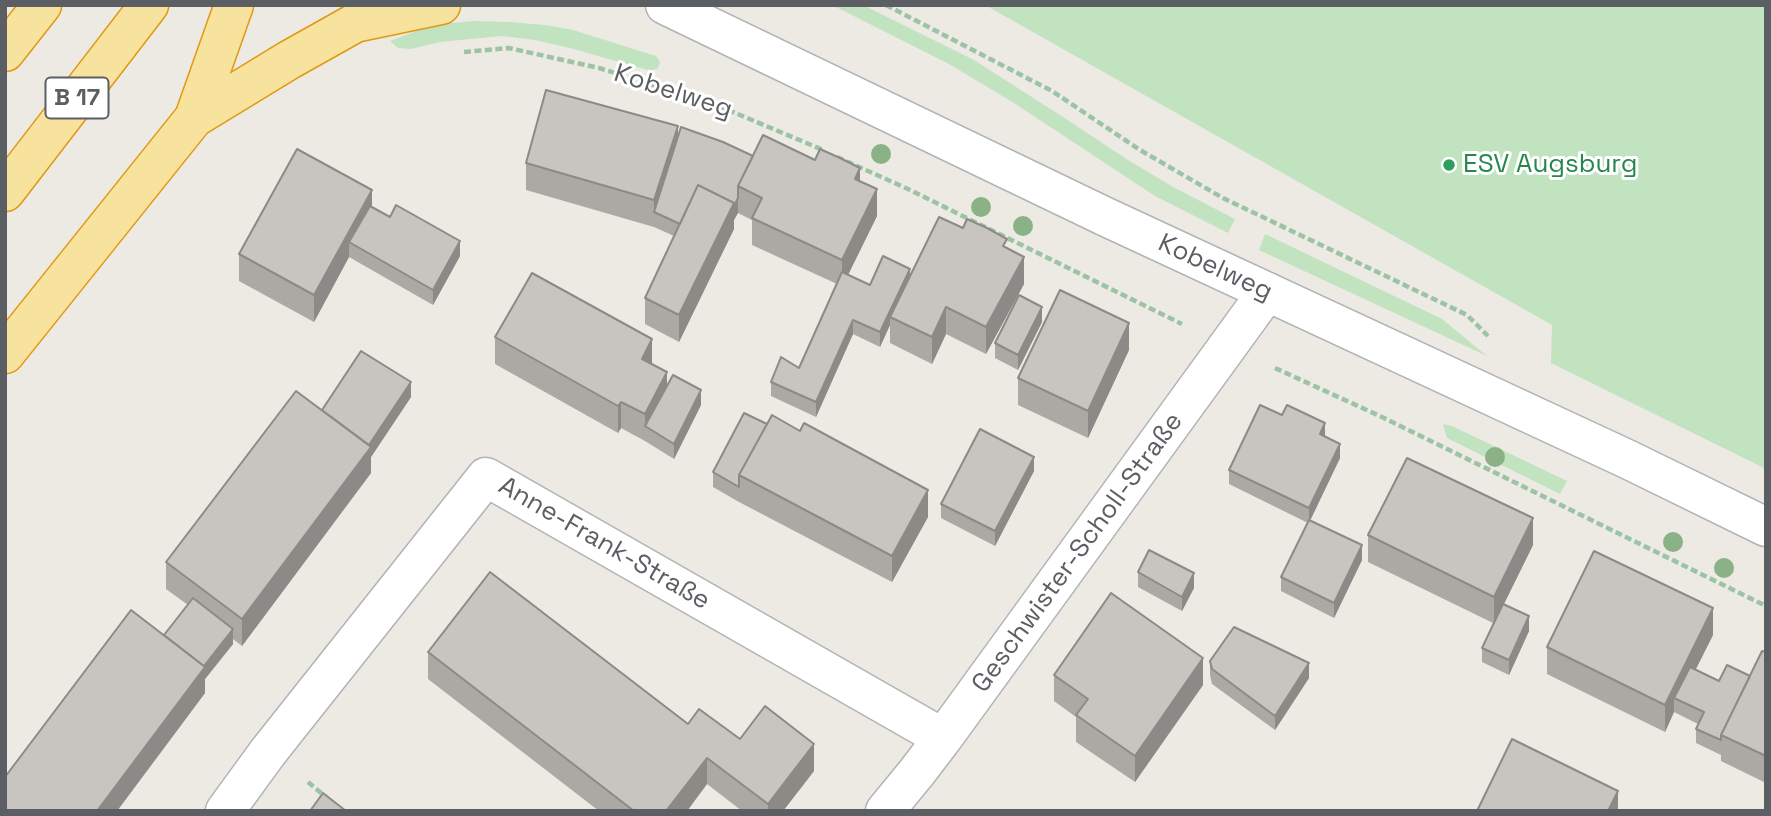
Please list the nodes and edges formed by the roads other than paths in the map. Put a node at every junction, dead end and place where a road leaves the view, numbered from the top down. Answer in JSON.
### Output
{"nodes":[{"id":1,"x":42,"y":5,"type":"edge"},
{"id":2,"x":149,"y":5,"type":"edge"},
{"id":3,"x":234,"y":5,"type":"edge"},
{"id":4,"x":442,"y":5,"type":"edge"},
{"id":5,"x":666,"y":5,"type":"edge"},
{"id":6,"x":5,"y":52,"type":"edge"},
{"id":7,"x":194,"y":118,"type":"junction"},
{"id":8,"x":5,"y":192,"type":"edge"},
{"id":9,"x":1267,"y":292,"type":"junction"},
{"id":10,"x":5,"y":354,"type":"edge"},
{"id":11,"x":1766,"y":527,"type":"edge"},
{"id":12,"x":943,"y":738,"type":"junction"},
{"id":13,"x":225,"y":811,"type":"edge"},
{"id":14,"x":885,"y":811,"type":"edge"}],
"edges":[{"from":1,"to":6,"type":"highway"},
{"from":2,"to":8,"type":"highway","number":"B 17"},
{"from":3,"to":7,"type":"highway"},
{"from":4,"to":7,"type":"highway"},
{"from":5,"to":9,"type":"street","name":"Kobelweg"},
{"from":7,"to":10,"type":"highway"},
{"from":9,"to":11,"type":"street","name":"Kobelweg"},
{"from":9,"to":12,"type":"street","name":"Geschwister-Scholl-Straße"},
{"from":12,"to":13,"type":"street","name":"Anne-Frank-Straße"},
{"from":12,"to":14,"type":"street","name":"Geschwister-Scholl-Straße"}]}
